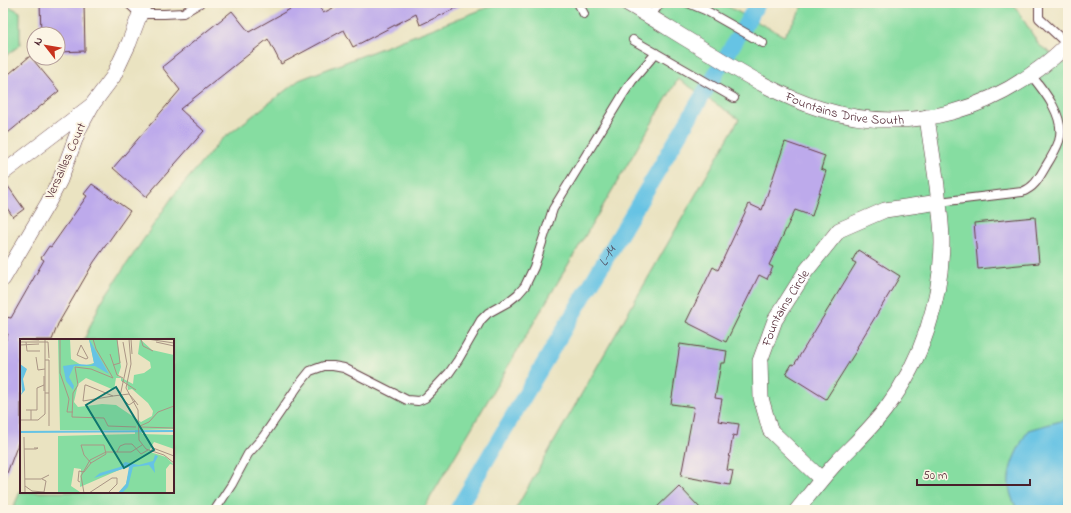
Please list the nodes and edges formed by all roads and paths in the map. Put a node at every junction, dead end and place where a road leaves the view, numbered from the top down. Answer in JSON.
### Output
{"nodes":[{"id":1,"x":128,"y":3,"type":"edge"},
{"id":2,"x":200,"y":3,"type":"edge"},
{"id":3,"x":578,"y":3,"type":"edge"},
{"id":4,"x":627,"y":3,"type":"edge"},
{"id":5,"x":660,"y":3,"type":"edge"},
{"id":6,"x":688,"y":3,"type":"edge"},
{"id":7,"x":1039,"y":3,"type":"edge"},
{"id":8,"x":142,"y":8,"type":"edge"},
{"id":9,"x":584,"y":14,"type":"dead end"},
{"id":10,"x":650,"y":17,"type":"junction"},
{"id":11,"x":632,"y":40,"type":"dead end"},
{"id":12,"x":763,"y":43,"type":"dead end"},
{"id":13,"x":1068,"y":45,"type":"edge"},
{"id":14,"x":656,"y":53,"type":"junction"},
{"id":15,"x":1031,"y":75,"type":"junction"},
{"id":16,"x":734,"y":98,"type":"dead end"},
{"id":17,"x":92,"y":105,"type":"junction"},
{"id":18,"x":927,"y":117,"type":"junction"},
{"id":19,"x":3,"y":173,"type":"edge"},
{"id":20,"x":939,"y":202,"type":"junction"},
{"id":21,"x":3,"y":279,"type":"edge"},
{"id":22,"x":822,"y":479,"type":"junction"},
{"id":23,"x":215,"y":510,"type":"edge"},
{"id":24,"x":797,"y":510,"type":"edge"}],
"edges":[{"from":1,"to":8,"type":"lane"},
{"from":2,"to":8,"type":"lane"},
{"from":3,"to":9,"type":"lane"},
{"from":4,"to":10,"type":"street","name":"Fountains Drive South"},
{"from":5,"to":10,"type":"lane"},
{"from":6,"to":12,"type":"lane"},
{"from":7,"to":13,"type":"lane"},
{"from":8,"to":17,"type":"street","name":"Versailles Court"},
{"from":10,"to":18,"type":"street","name":"Fountains Drive South"},
{"from":11,"to":14,"type":"lane"},
{"from":13,"to":15,"type":"street","name":"Fountains Drive South"},
{"from":14,"to":16,"type":"lane"},
{"from":14,"to":23,"type":"lane"},
{"from":15,"to":18,"type":"street","name":"Fountains Drive South"},
{"from":15,"to":20,"type":"lane"},
{"from":17,"to":19,"type":"street","name":"Versailles Court"},
{"from":17,"to":21,"type":"street","name":"Versailles Court"},
{"from":18,"to":20,"type":"street"},
{"from":20,"to":22,"type":"street"},
{"from":20,"to":22,"type":"street","name":"Fountains Circle"},
{"from":22,"to":24,"type":"street"}]}
